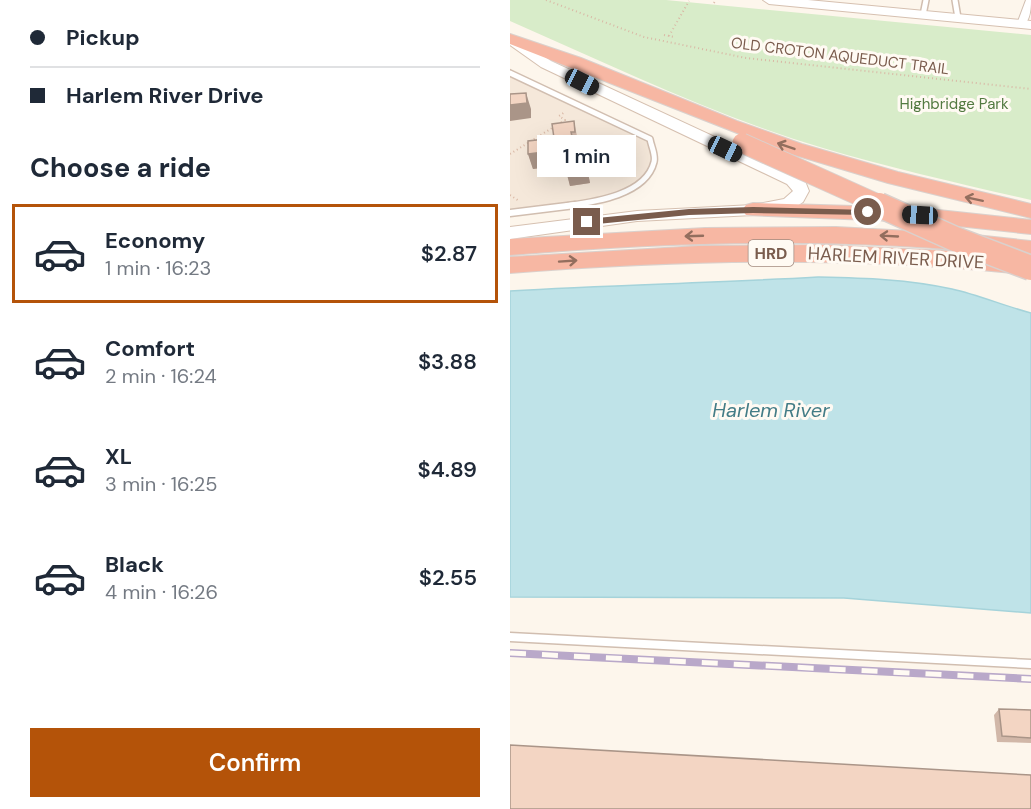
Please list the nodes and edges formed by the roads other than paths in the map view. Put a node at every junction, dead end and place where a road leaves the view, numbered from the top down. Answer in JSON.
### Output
{"nodes":[{"id":1,"x":769,"y":0,"type":"edge"},
{"id":2,"x":926,"y":0,"type":"edge"},
{"id":3,"x":955,"y":0,"type":"edge"},
{"id":4,"x":1030,"y":0,"type":"edge"},
{"id":5,"x":861,"y":4,"type":"edge"},
{"id":6,"x":923,"y":15,"type":"junction"},
{"id":7,"x":958,"y":18,"type":"junction"},
{"id":8,"x":1026,"y":24,"type":"edge"},
{"id":9,"x":511,"y":39,"type":"edge"},
{"id":10,"x":510,"y":73,"type":"edge"},
{"id":11,"x":753,"y":210,"type":"junction"},
{"id":12,"x":1031,"y":211,"type":"edge"},
{"id":13,"x":510,"y":213,"type":"edge"},
{"id":14,"x":1031,"y":227,"type":"edge"},
{"id":15,"x":510,"y":233,"type":"edge"},
{"id":16,"x":510,"y":247,"type":"edge"},
{"id":17,"x":1031,"y":249,"type":"edge"},
{"id":18,"x":510,"y":265,"type":"edge"},
{"id":19,"x":1031,"y":268,"type":"edge"},
{"id":20,"x":510,"y":637,"type":"edge"},
{"id":21,"x":1031,"y":664,"type":"edge"}],
"edges":[{"from":1,"to":5,"type":"main road"},
{"from":2,"to":6,"type":"lane"},
{"from":3,"to":7,"type":"lane"},
{"from":4,"to":8,"type":"street"},
{"from":5,"to":6,"type":"main road"},
{"from":6,"to":7,"type":"main road"},
{"from":7,"to":8,"type":"main road"},
{"from":9,"to":11,"type":"main road"},
{"from":12,"to":9,"type":"highway","one_way":true},
{"from":9,"to":19,"type":"highway","bridge":true},
{"from":10,"to":13,"type":"lane"},
{"from":11,"to":14,"type":"highway"},
{"from":11,"to":15,"type":"main road"},
{"from":17,"to":16,"type":"highway","name":"HARLEM RIVER DRIVE","number":"HRD","one_way":true},
{"from":18,"to":19,"type":"highway","name":"HARLEM RIVER DRIVE","number":"HRD","one_way":true},
{"from":20,"to":21,"type":"lane"}]}
